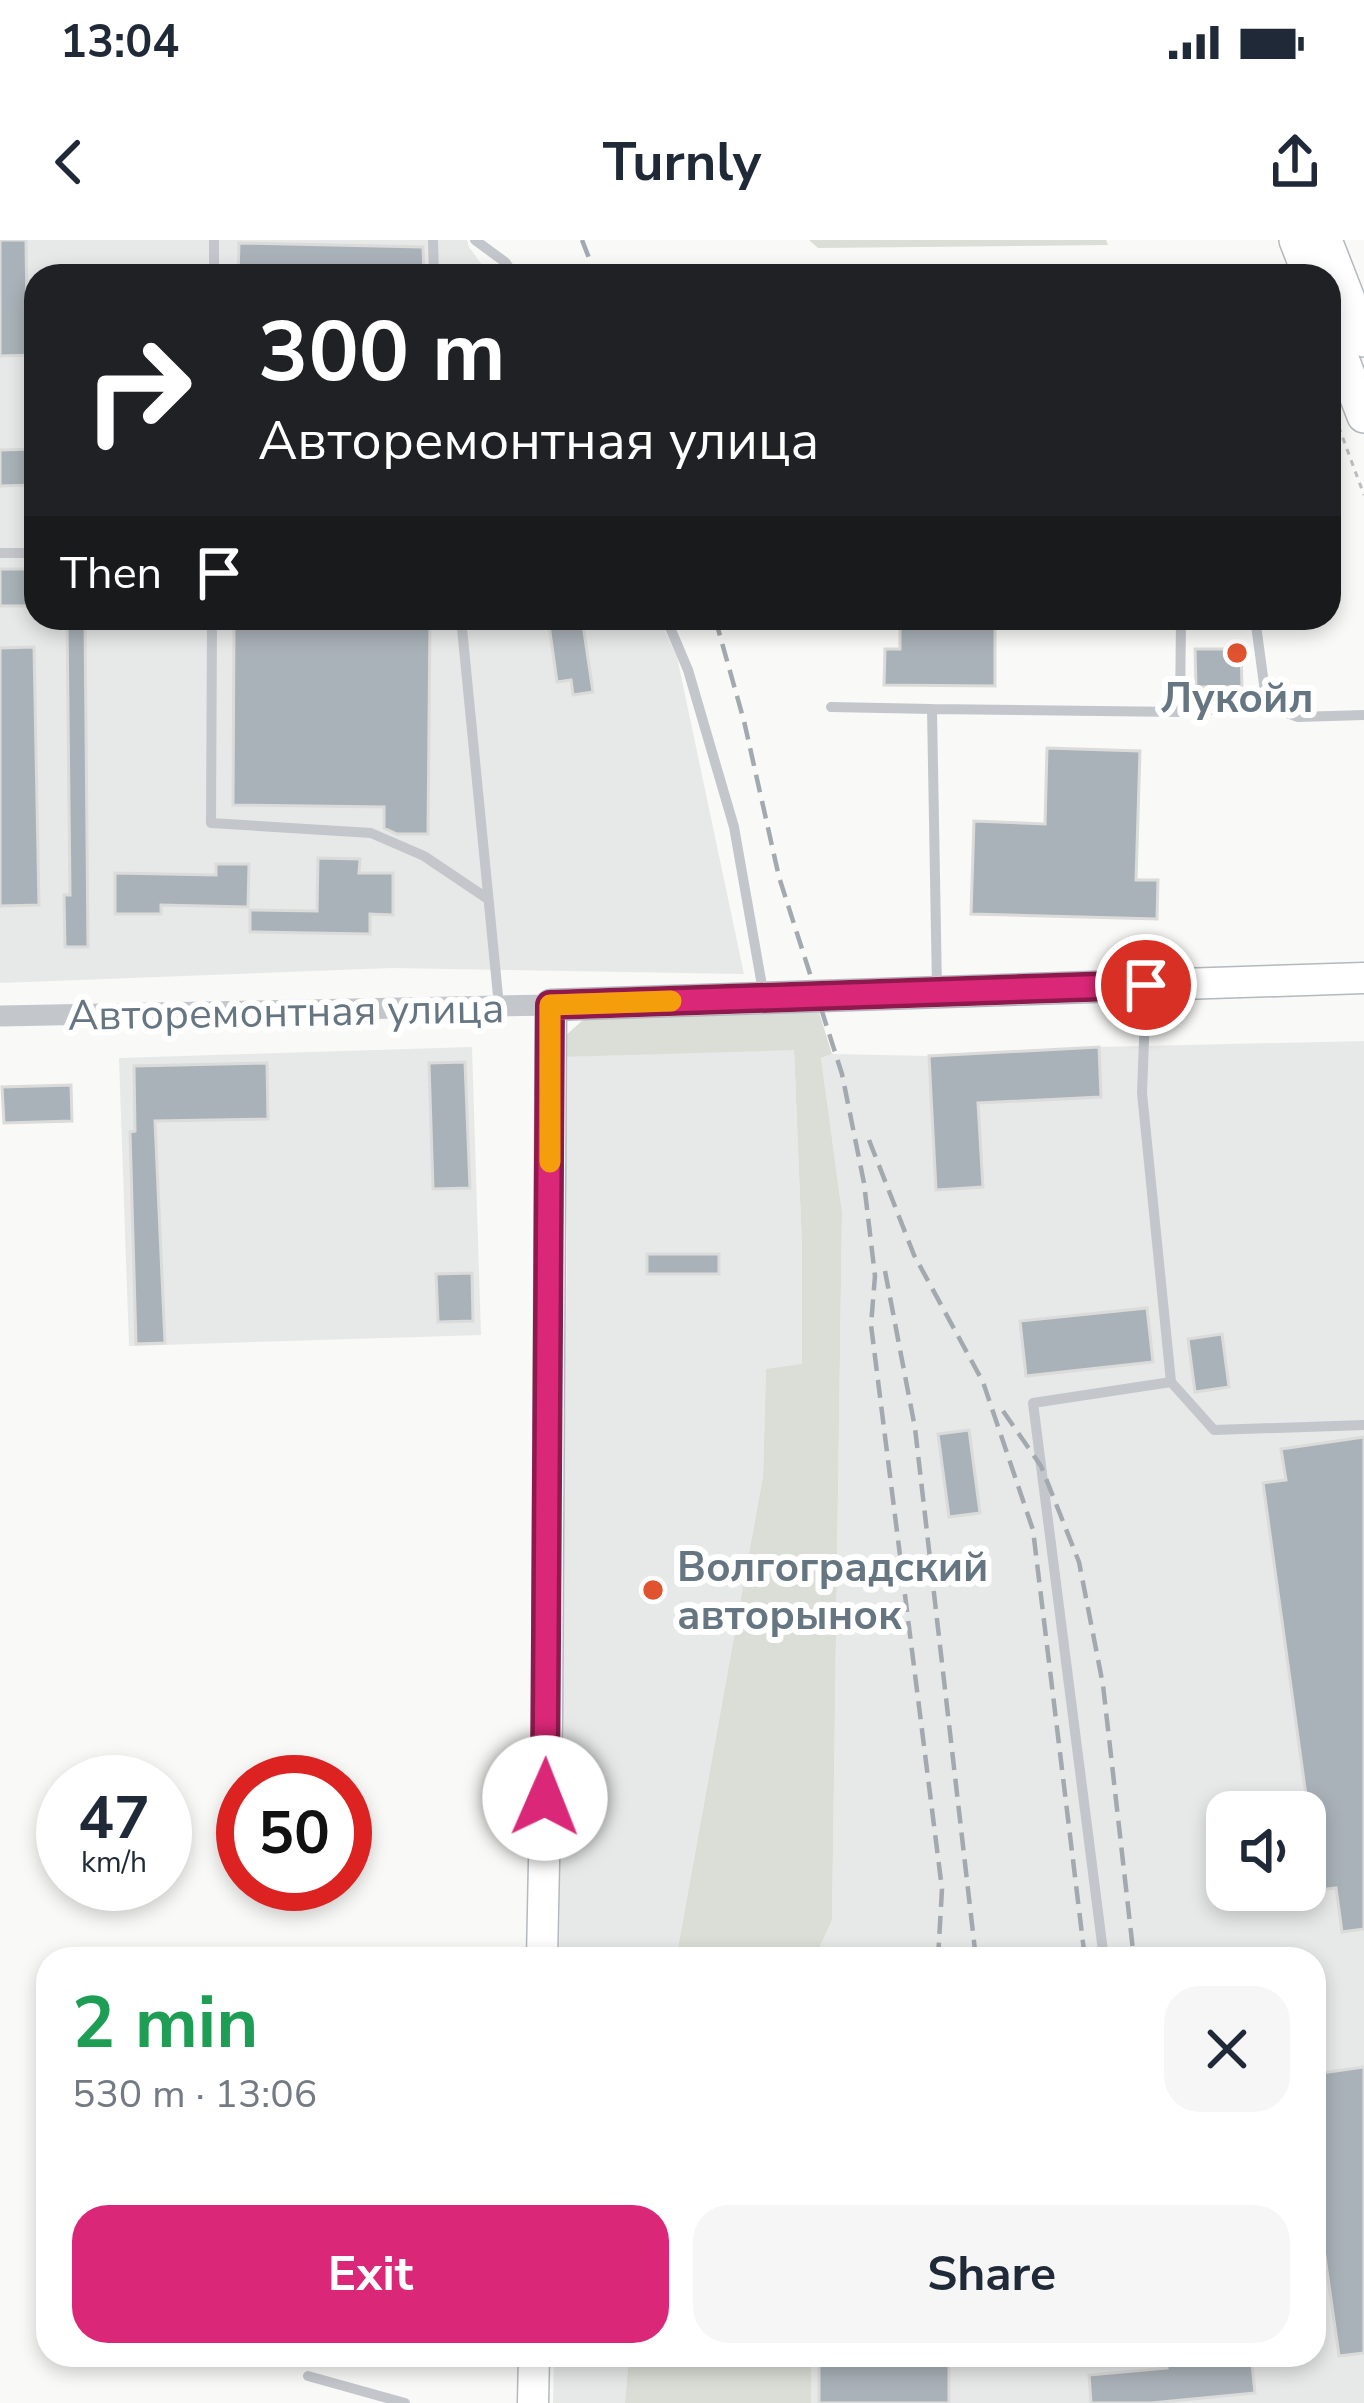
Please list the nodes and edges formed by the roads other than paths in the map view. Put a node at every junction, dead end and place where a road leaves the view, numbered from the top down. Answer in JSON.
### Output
{"nodes":[{"id":1,"x":475,"y":240,"type":"edge"},
{"id":2,"x":507,"y":264,"type":"edge"},
{"id":3,"x":1345,"y":340,"type":"edge"},
{"id":4,"x":1364,"y":416,"type":"edge"},
{"id":5,"x":212,"y":630,"type":"edge"},
{"id":6,"x":462,"y":630,"type":"edge"},
{"id":7,"x":671,"y":630,"type":"edge"},
{"id":8,"x":1180,"y":630,"type":"edge"},
{"id":9,"x":1257,"y":630,"type":"edge"},
{"id":10,"x":1267,"y":706,"type":"junction"},
{"id":11,"x":831,"y":707,"type":"dead end"},
{"id":12,"x":932,"y":709,"type":"junction"},
{"id":13,"x":1180,"y":712,"type":"junction"},
{"id":14,"x":1364,"y":715,"type":"edge"},
{"id":15,"x":488,"y":899,"type":"junction"},
{"id":16,"x":1364,"y":977,"type":"edge"},
{"id":17,"x":1146,"y":985,"type":"junction"},
{"id":18,"x":937,"y":992,"type":"junction"},
{"id":19,"x":765,"y":998,"type":"junction"},
{"id":20,"x":550,"y":1005,"type":"junction"},
{"id":21,"x":499,"y":1006,"type":"junction"},
{"id":22,"x":0,"y":1016,"type":"edge"},
{"id":23,"x":1171,"y":1382,"type":"junction"},
{"id":24,"x":1364,"y":1425,"type":"edge"},
{"id":25,"x":542,"y":1947,"type":"edge"},
{"id":26,"x":1102,"y":1947,"type":"edge"},
{"id":27,"x":534,"y":2367,"type":"edge"},
{"id":28,"x":308,"y":2376,"type":"dead end"},
{"id":29,"x":405,"y":2403,"type":"edge"},
{"id":30,"x":533,"y":2403,"type":"edge"}],
"edges":[{"from":1,"to":2,"type":"lane"},
{"from":3,"to":4,"type":"main road"},
{"from":5,"to":15,"type":"lane"},
{"from":6,"to":15,"type":"lane"},
{"from":7,"to":19,"type":"lane"},
{"from":8,"to":13,"type":"lane"},
{"from":9,"to":10,"type":"lane"},
{"from":10,"to":13,"type":"lane"},
{"from":10,"to":14,"type":"lane"},
{"from":11,"to":12,"type":"lane"},
{"from":12,"to":13,"type":"lane"},
{"from":12,"to":18,"type":"lane"},
{"from":15,"to":21,"type":"lane"},
{"from":16,"to":17,"type":"main road","name":"Авторемонтная улица"},
{"from":17,"to":18,"type":"main road","name":"Авторемонтная улица"},
{"from":17,"to":23,"type":"lane"},
{"from":18,"to":19,"type":"main road","name":"Авторемонтная улица"},
{"from":19,"to":20,"type":"main road","name":"Авторемонтная улица"},
{"from":20,"to":21,"type":"street","name":"Авторемонтная улица"},
{"from":20,"to":25,"type":"main road"},
{"from":21,"to":22,"type":"street","name":"Авторемонтная улица"},
{"from":23,"to":24,"type":"lane"},
{"from":23,"to":26,"type":"lane"},
{"from":27,"to":30,"type":"main road"},
{"from":28,"to":29,"type":"lane"}]}
